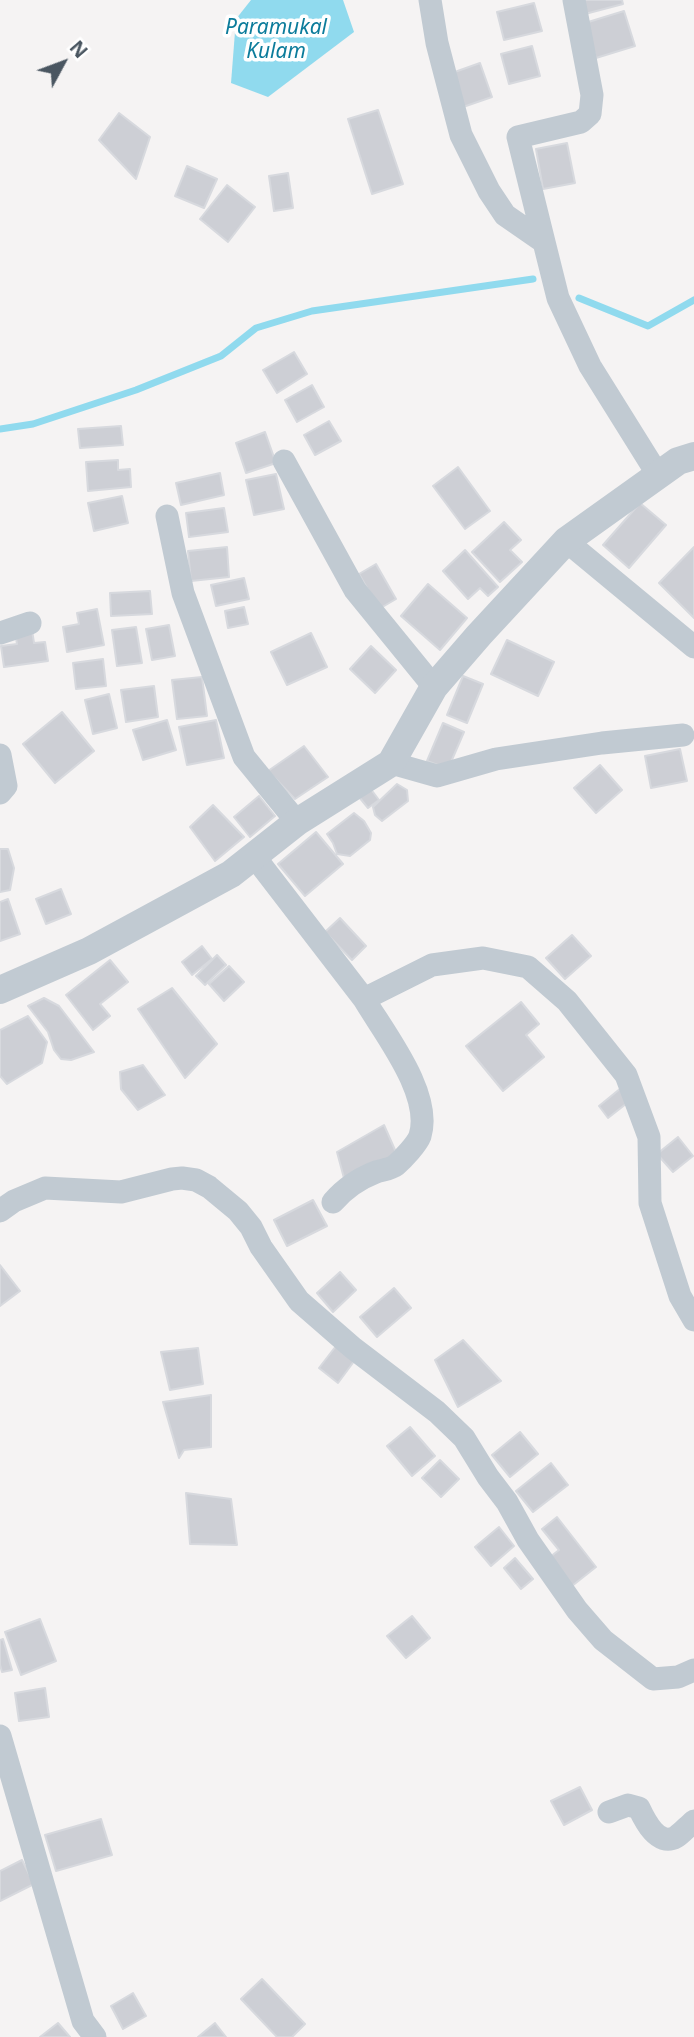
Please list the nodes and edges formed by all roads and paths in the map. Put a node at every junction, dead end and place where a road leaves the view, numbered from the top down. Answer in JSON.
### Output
{"nodes":[{"id":1,"x":430,"y":0,"type":"edge"},
{"id":2,"x":574,"y":0,"type":"edge"},
{"id":3,"x":544,"y":242,"type":"junction"},
{"id":4,"x":694,"y":456,"type":"edge"},
{"id":5,"x":284,"y":461,"type":"dead end"},
{"id":6,"x":658,"y":475,"type":"junction"},
{"id":7,"x":167,"y":516,"type":"dead end"},
{"id":8,"x":566,"y":541,"type":"junction"},
{"id":9,"x":30,"y":623,"type":"dead end"},
{"id":10,"x":0,"y":633,"type":"edge"},
{"id":11,"x":694,"y":647,"type":"edge"},
{"id":12,"x":434,"y":687,"type":"junction"},
{"id":13,"x":683,"y":735,"type":"dead end"},
{"id":14,"x":0,"y":755,"type":"edge"},
{"id":15,"x":391,"y":763,"type":"junction"},
{"id":16,"x":0,"y":793,"type":"edge"},
{"id":17,"x":297,"y":822,"type":"junction"},
{"id":18,"x":254,"y":856,"type":"junction"},
{"id":19,"x":0,"y":990,"type":"edge"},
{"id":20,"x":364,"y":999,"type":"junction"},
{"id":21,"x":333,"y":1202,"type":"dead end"},
{"id":22,"x":0,"y":1211,"type":"edge"},
{"id":23,"x":694,"y":1320,"type":"edge"},
{"id":24,"x":694,"y":1670,"type":"edge"},
{"id":25,"x":0,"y":1737,"type":"edge"},
{"id":26,"x":609,"y":1812,"type":"dead end"},
{"id":27,"x":694,"y":1821,"type":"edge"},
{"id":28,"x":95,"y":2037,"type":"edge"}],
"edges":[{"from":1,"to":3,"type":"street"},
{"from":2,"to":3,"type":"street"},
{"from":3,"to":6,"type":"street"},
{"from":4,"to":6,"type":"street"},
{"from":5,"to":12,"type":"street"},
{"from":6,"to":8,"type":"street"},
{"from":7,"to":17,"type":"street"},
{"from":8,"to":11,"type":"street"},
{"from":8,"to":12,"type":"street"},
{"from":9,"to":10,"type":"street"},
{"from":12,"to":15,"type":"street"},
{"from":13,"to":15,"type":"street"},
{"from":14,"to":16,"type":"street"},
{"from":15,"to":17,"type":"street"},
{"from":17,"to":18,"type":"street"},
{"from":18,"to":19,"type":"street"},
{"from":18,"to":20,"type":"street"},
{"from":20,"to":21,"type":"street"},
{"from":20,"to":23,"type":"street"},
{"from":22,"to":24,"type":"street"},
{"from":25,"to":28,"type":"street"},
{"from":26,"to":27,"type":"street"}]}
